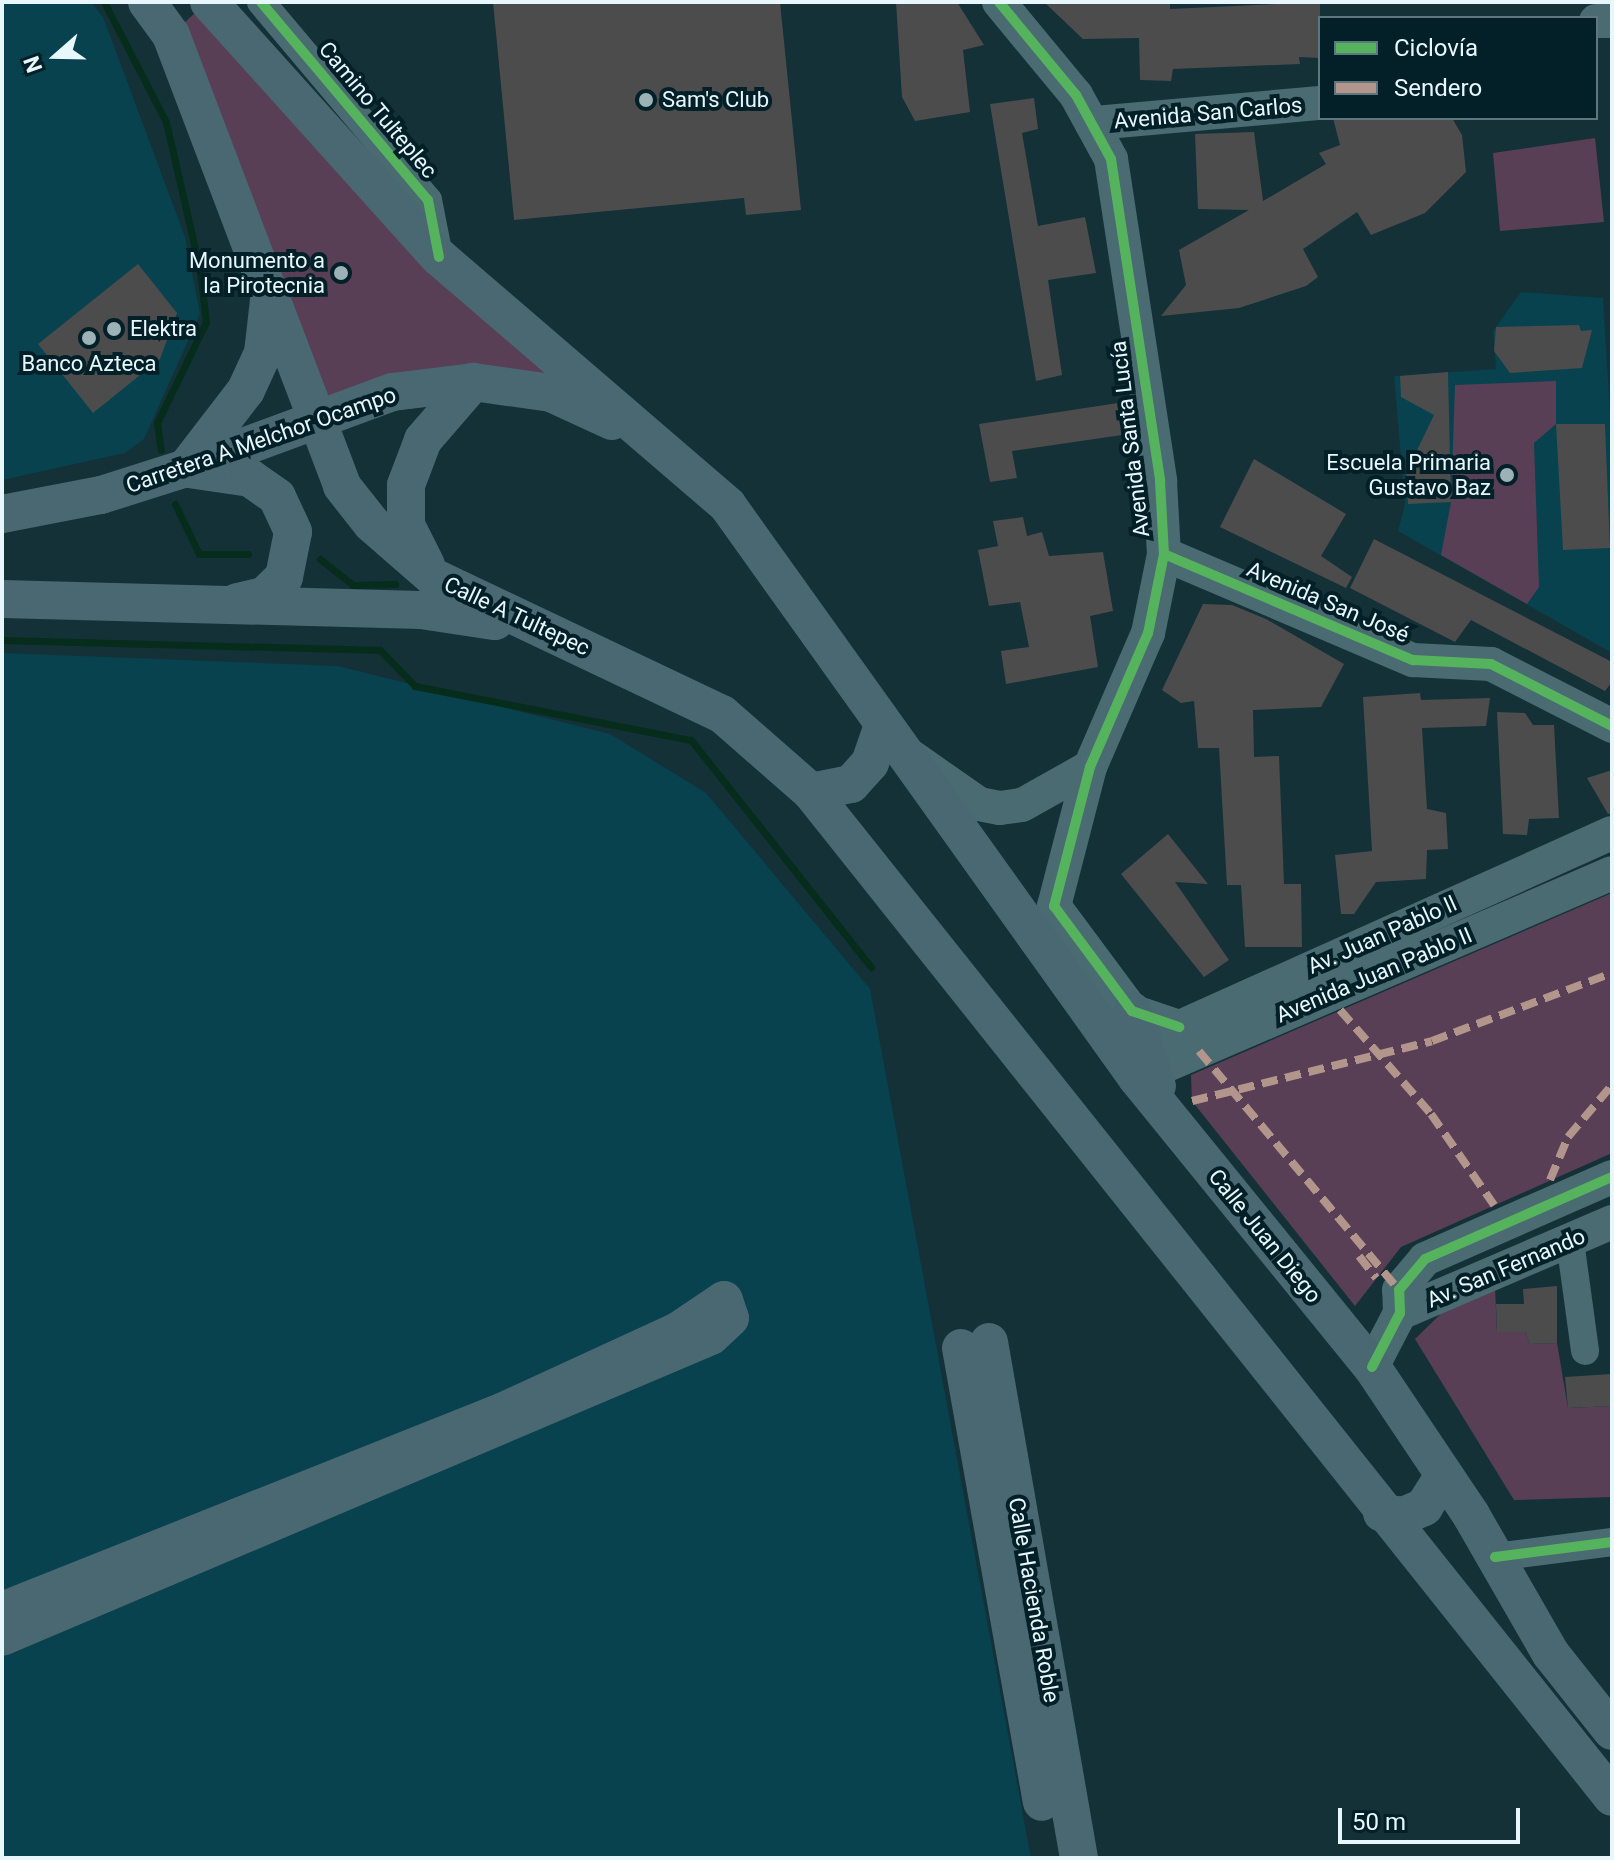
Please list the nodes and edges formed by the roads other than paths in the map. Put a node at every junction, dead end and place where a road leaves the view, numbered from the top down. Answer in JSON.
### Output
{"nodes":[{"id":1,"x":147,"y":2,"type":"edge"},
{"id":2,"x":209,"y":2,"type":"edge"},
{"id":3,"x":261,"y":2,"type":"edge"},
{"id":4,"x":999,"y":2,"type":"edge"},
{"id":5,"x":1318,"y":103,"type":"edge"},
{"id":6,"x":1095,"y":123,"type":"junction"},
{"id":7,"x":439,"y":257,"type":"junction"},
{"id":8,"x":270,"y":293,"type":"junction"},
{"id":9,"x":473,"y":382,"type":"junction"},
{"id":10,"x":316,"y":422,"type":"junction"},
{"id":11,"x":655,"y":440,"type":"junction"},
{"id":12,"x":186,"y":468,"type":"junction"},
{"id":13,"x":2,"y":514,"type":"edge"},
{"id":14,"x":1164,"y":554,"type":"junction"},
{"id":15,"x":433,"y":577,"type":"junction"},
{"id":16,"x":2,"y":599,"type":"edge"},
{"id":17,"x":220,"y":605,"type":"junction"},
{"id":18,"x":529,"y":625,"type":"junction"},
{"id":19,"x":1612,"y":726,"type":"edge"},
{"id":20,"x":892,"y":739,"type":"junction"},
{"id":21,"x":1090,"y":767,"type":"junction"},
{"id":22,"x":811,"y":792,"type":"junction"},
{"id":23,"x":1612,"y":833,"type":"edge"},
{"id":24,"x":1612,"y":873,"type":"edge"},
{"id":25,"x":1145,"y":1047,"type":"junction"},
{"id":26,"x":1612,"y":1177,"type":"edge"},
{"id":27,"x":1612,"y":1222,"type":"edge"},
{"id":28,"x":1570,"y":1241,"type":"junction"},
{"id":29,"x":1400,"y":1313,"type":"junction"},
{"id":30,"x":1585,"y":1351,"type":"dead end"},
{"id":31,"x":1372,"y":1367,"type":"junction"},
{"id":32,"x":1443,"y":1477,"type":"junction"},
{"id":33,"x":1382,"y":1513,"type":"junction"},
{"id":34,"x":1471,"y":1515,"type":"junction"},
{"id":35,"x":1612,"y":1542,"type":"edge"},
{"id":36,"x":1419,"y":1556,"type":"junction"},
{"id":37,"x":1495,"y":1557,"type":"junction"},
{"id":38,"x":2,"y":1611,"type":"edge"},
{"id":39,"x":2,"y":1637,"type":"edge"},
{"id":40,"x":1612,"y":1731,"type":"edge"},
{"id":41,"x":1612,"y":1797,"type":"edge"},
{"id":42,"x":1052,"y":1858,"type":"edge"},
{"id":43,"x":1079,"y":1858,"type":"edge"}],
"edges":[{"from":1,"to":8,"type":"main road","name":"Calle A Tultepec"},
{"from":2,"to":7,"type":"main road"},
{"from":3,"to":7,"type":"street","name":"Camino Tulteplec"},
{"from":4,"to":6,"type":"street","name":"Avenida Santa Lucía"},
{"from":5,"to":6,"type":"street","name":"Avenida San Carlos"},
{"from":6,"to":14,"type":"street","name":"Avenida Santa Lucía"},
{"from":7,"to":11,"type":"main road"},
{"from":8,"to":10,"type":"main road","name":"Calle A Tultepec"},
{"from":8,"to":12,"type":"main road"},
{"from":9,"to":10,"type":"main road","name":"Carretera A Melchor Ocampo"},
{"from":9,"to":11,"type":"main road","name":"Carretera A Melchor Ocampo"},
{"from":9,"to":15,"type":"main road"},
{"from":10,"to":12,"type":"main road","name":"Carretera A Melchor Ocampo"},
{"from":10,"to":15,"type":"main road","name":"Calle A Tultepec"},
{"from":11,"to":20,"type":"main road"},
{"from":12,"to":13,"type":"main road","name":"Carretera A Melchor Ocampo"},
{"from":12,"to":17,"type":"main road"},
{"from":14,"to":19,"type":"street","name":"Avenida San José"},
{"from":14,"to":21,"type":"street","name":"Avenida Santa Lucía"},
{"from":15,"to":18,"type":"main road","name":"Calle A Tultepec"},
{"from":16,"to":17,"type":"main road"},
{"from":17,"to":18,"type":"main road"},
{"from":18,"to":22,"type":"main road","name":"Calle A Tultepec"},
{"from":20,"to":21,"type":"street"},
{"from":20,"to":22,"type":"main road"},
{"from":20,"to":25,"type":"main road"},
{"from":21,"to":25,"type":"street","name":"Avenida Santa Lucía"},
{"from":22,"to":33,"type":"main road","name":"Calle A Tultepec"},
{"from":23,"to":25,"type":"street","name":"Av. Juan Pablo ll"},
{"from":24,"to":25,"type":"street","name":"Avenida Juan Pablo II"},
{"from":25,"to":31,"type":"main road","name":"Calle Juan Diego"},
{"from":26,"to":29,"type":"street"},
{"from":27,"to":28,"type":"street","name":"Av. San Fernando"},
{"from":28,"to":29,"type":"street","name":"Av. San Fernando"},
{"from":28,"to":30,"type":"street"},
{"from":29,"to":31,"type":"street"},
{"from":31,"to":32,"type":"main road","name":"Calle Juan Diego"},
{"from":32,"to":33,"type":"main road"},
{"from":32,"to":34,"type":"main road","name":"Calle Juan Diego"},
{"from":33,"to":36,"type":"main road"},
{"from":34,"to":36,"type":"main road"},
{"from":34,"to":37,"type":"main road","name":"Calle Juan Diego"},
{"from":35,"to":37,"type":"street"},
{"from":36,"to":41,"type":"main road"},
{"from":37,"to":40,"type":"main road","name":"Calle Juan Diego"},
{"from":38,"to":39,"type":"main road"},
{"from":42,"to":43,"type":"main road","name":"Calle Hacienda Roble"}]}
